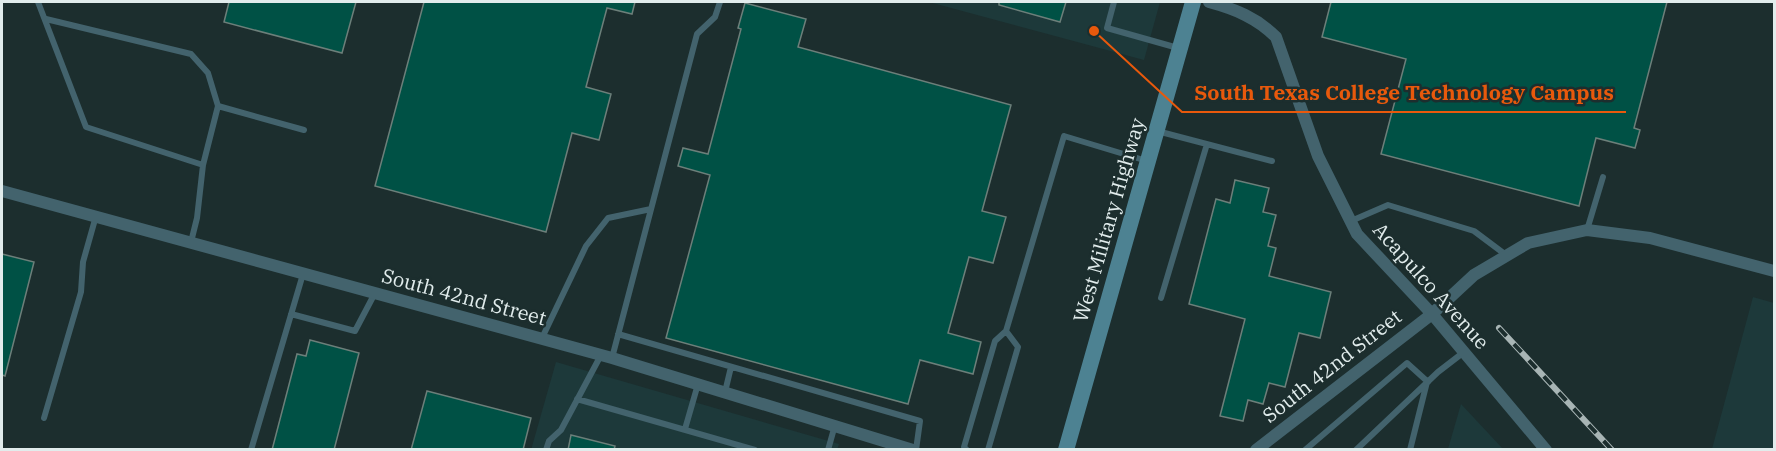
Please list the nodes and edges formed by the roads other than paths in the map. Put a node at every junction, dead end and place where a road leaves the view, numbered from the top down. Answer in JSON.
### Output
{"nodes":[{"id":1,"x":38,"y":2,"type":"edge"},
{"id":2,"x":720,"y":2,"type":"edge"},
{"id":3,"x":1114,"y":2,"type":"edge"},
{"id":4,"x":1193,"y":2,"type":"edge"},
{"id":5,"x":1209,"y":2,"type":"edge"},
{"id":6,"x":46,"y":19,"type":"junction"},
{"id":7,"x":1179,"y":49,"type":"junction"},
{"id":8,"x":218,"y":106,"type":"junction"},
{"id":9,"x":304,"y":130,"type":"dead end"},
{"id":10,"x":1156,"y":131,"type":"junction"},
{"id":11,"x":1207,"y":144,"type":"junction"},
{"id":12,"x":1272,"y":161,"type":"dead end"},
{"id":13,"x":1148,"y":162,"type":"junction"},
{"id":14,"x":204,"y":165,"type":"junction"},
{"id":15,"x":1603,"y":177,"type":"dead end"},
{"id":16,"x":2,"y":190,"type":"edge"},
{"id":17,"x":651,"y":209,"type":"junction"},
{"id":18,"x":96,"y":216,"type":"junction"},
{"id":19,"x":1351,"y":221,"type":"junction"},
{"id":20,"x":1587,"y":230,"type":"junction"},
{"id":21,"x":190,"y":242,"type":"junction"},
{"id":22,"x":1507,"y":255,"type":"junction"},
{"id":23,"x":1774,"y":271,"type":"edge"},
{"id":24,"x":303,"y":273,"type":"junction"},
{"id":25,"x":375,"y":293,"type":"junction"},
{"id":26,"x":1161,"y":298,"type":"dead end"},
{"id":27,"x":291,"y":314,"type":"junction"},
{"id":28,"x":1432,"y":314,"type":"junction"},
{"id":29,"x":1006,"y":331,"type":"junction"},
{"id":30,"x":618,"y":334,"type":"junction"},
{"id":31,"x":542,"y":339,"type":"junction"},
{"id":32,"x":1464,"y":352,"type":"junction"},
{"id":33,"x":606,"y":356,"type":"junction"},
{"id":34,"x":731,"y":367,"type":"junction"},
{"id":35,"x":1428,"y":382,"type":"junction"},
{"id":36,"x":698,"y":384,"type":"junction"},
{"id":37,"x":725,"y":392,"type":"junction"},
{"id":38,"x":577,"y":399,"type":"junction"},
{"id":39,"x":44,"y":418,"type":"dead end"},
{"id":40,"x":835,"y":425,"type":"junction"},
{"id":41,"x":685,"y":429,"type":"junction"},
{"id":42,"x":1411,"y":446,"type":"edge"},
{"id":43,"x":892,"y":447,"type":"edge"},
{"id":44,"x":251,"y":450,"type":"edge"},
{"id":45,"x":546,"y":450,"type":"edge"},
{"id":46,"x":755,"y":450,"type":"edge"},
{"id":47,"x":828,"y":450,"type":"edge"},
{"id":48,"x":915,"y":450,"type":"edge"},
{"id":49,"x":967,"y":450,"type":"edge"},
{"id":50,"x":988,"y":450,"type":"edge"},
{"id":51,"x":1065,"y":450,"type":"edge"},
{"id":52,"x":1256,"y":450,"type":"edge"},
{"id":53,"x":1305,"y":450,"type":"edge"},
{"id":54,"x":1356,"y":450,"type":"edge"},
{"id":55,"x":1404,"y":450,"type":"edge"},
{"id":56,"x":1546,"y":450,"type":"edge"}],
"edges":[{"from":1,"to":6,"type":"lane"},
{"from":2,"to":17,"type":"lane"},
{"from":3,"to":7,"type":"lane"},
{"from":4,"to":7,"type":"main road","name":"West Military Highway"},
{"from":5,"to":19,"type":"street","name":"Acapulco Avenue"},
{"from":6,"to":8,"type":"lane"},
{"from":6,"to":14,"type":"lane"},
{"from":7,"to":10,"type":"main road","name":"West Military Highway"},
{"from":8,"to":9,"type":"lane"},
{"from":8,"to":14,"type":"lane"},
{"from":10,"to":11,"type":"lane"},
{"from":10,"to":13,"type":"main road","name":"West Military Highway"},
{"from":11,"to":12,"type":"lane"},
{"from":11,"to":26,"type":"lane"},
{"from":13,"to":29,"type":"lane"},
{"from":13,"to":51,"type":"main road","name":"West Military Highway"},
{"from":14,"to":21,"type":"lane"},
{"from":15,"to":20,"type":"lane"},
{"from":16,"to":18,"type":"street","name":"South 42nd Street"},
{"from":17,"to":30,"type":"lane"},
{"from":17,"to":31,"type":"lane"},
{"from":18,"to":21,"type":"street","name":"South 42nd Street"},
{"from":18,"to":39,"type":"lane"},
{"from":19,"to":22,"type":"lane"},
{"from":19,"to":28,"type":"street","name":"Acapulco Avenue"},
{"from":20,"to":22,"type":"street","name":"South 42nd Street"},
{"from":20,"to":23,"type":"street","name":"South 42nd Street"},
{"from":21,"to":24,"type":"street","name":"South 42nd Street"},
{"from":22,"to":28,"type":"street","name":"South 42nd Street"},
{"from":24,"to":25,"type":"street","name":"South 42nd Street"},
{"from":24,"to":27,"type":"lane"},
{"from":25,"to":27,"type":"lane"},
{"from":25,"to":31,"type":"street","name":"South 42nd Street"},
{"from":27,"to":44,"type":"lane"},
{"from":28,"to":32,"type":"street","name":"Acapulco Avenue"},
{"from":28,"to":52,"type":"street","name":"South 42nd Street"},
{"from":29,"to":49,"type":"lane"},
{"from":29,"to":50,"type":"lane"},
{"from":30,"to":33,"type":"lane"},
{"from":30,"to":34,"type":"lane"},
{"from":31,"to":33,"type":"street","name":"South 42nd Street"},
{"from":32,"to":35,"type":"lane"},
{"from":32,"to":56,"type":"street","name":"Acapulco Avenue"},
{"from":33,"to":36,"type":"street","name":"South 42nd Street"},
{"from":33,"to":38,"type":"lane"},
{"from":34,"to":37,"type":"lane"},
{"from":34,"to":48,"type":"lane"},
{"from":35,"to":42,"type":"lane"},
{"from":35,"to":53,"type":"lane"},
{"from":35,"to":54,"type":"lane"},
{"from":36,"to":37,"type":"street","name":"South 42nd Street"},
{"from":36,"to":41,"type":"lane"},
{"from":37,"to":40,"type":"street","name":"South 42nd Street"},
{"from":38,"to":41,"type":"lane"},
{"from":38,"to":45,"type":"lane"},
{"from":40,"to":43,"type":"street","name":"South 42nd Street"},
{"from":40,"to":47,"type":"lane"},
{"from":41,"to":46,"type":"lane"},
{"from":42,"to":55,"type":"lane"},
{"from":43,"to":48,"type":"street","name":"South 42nd Street"}]}
